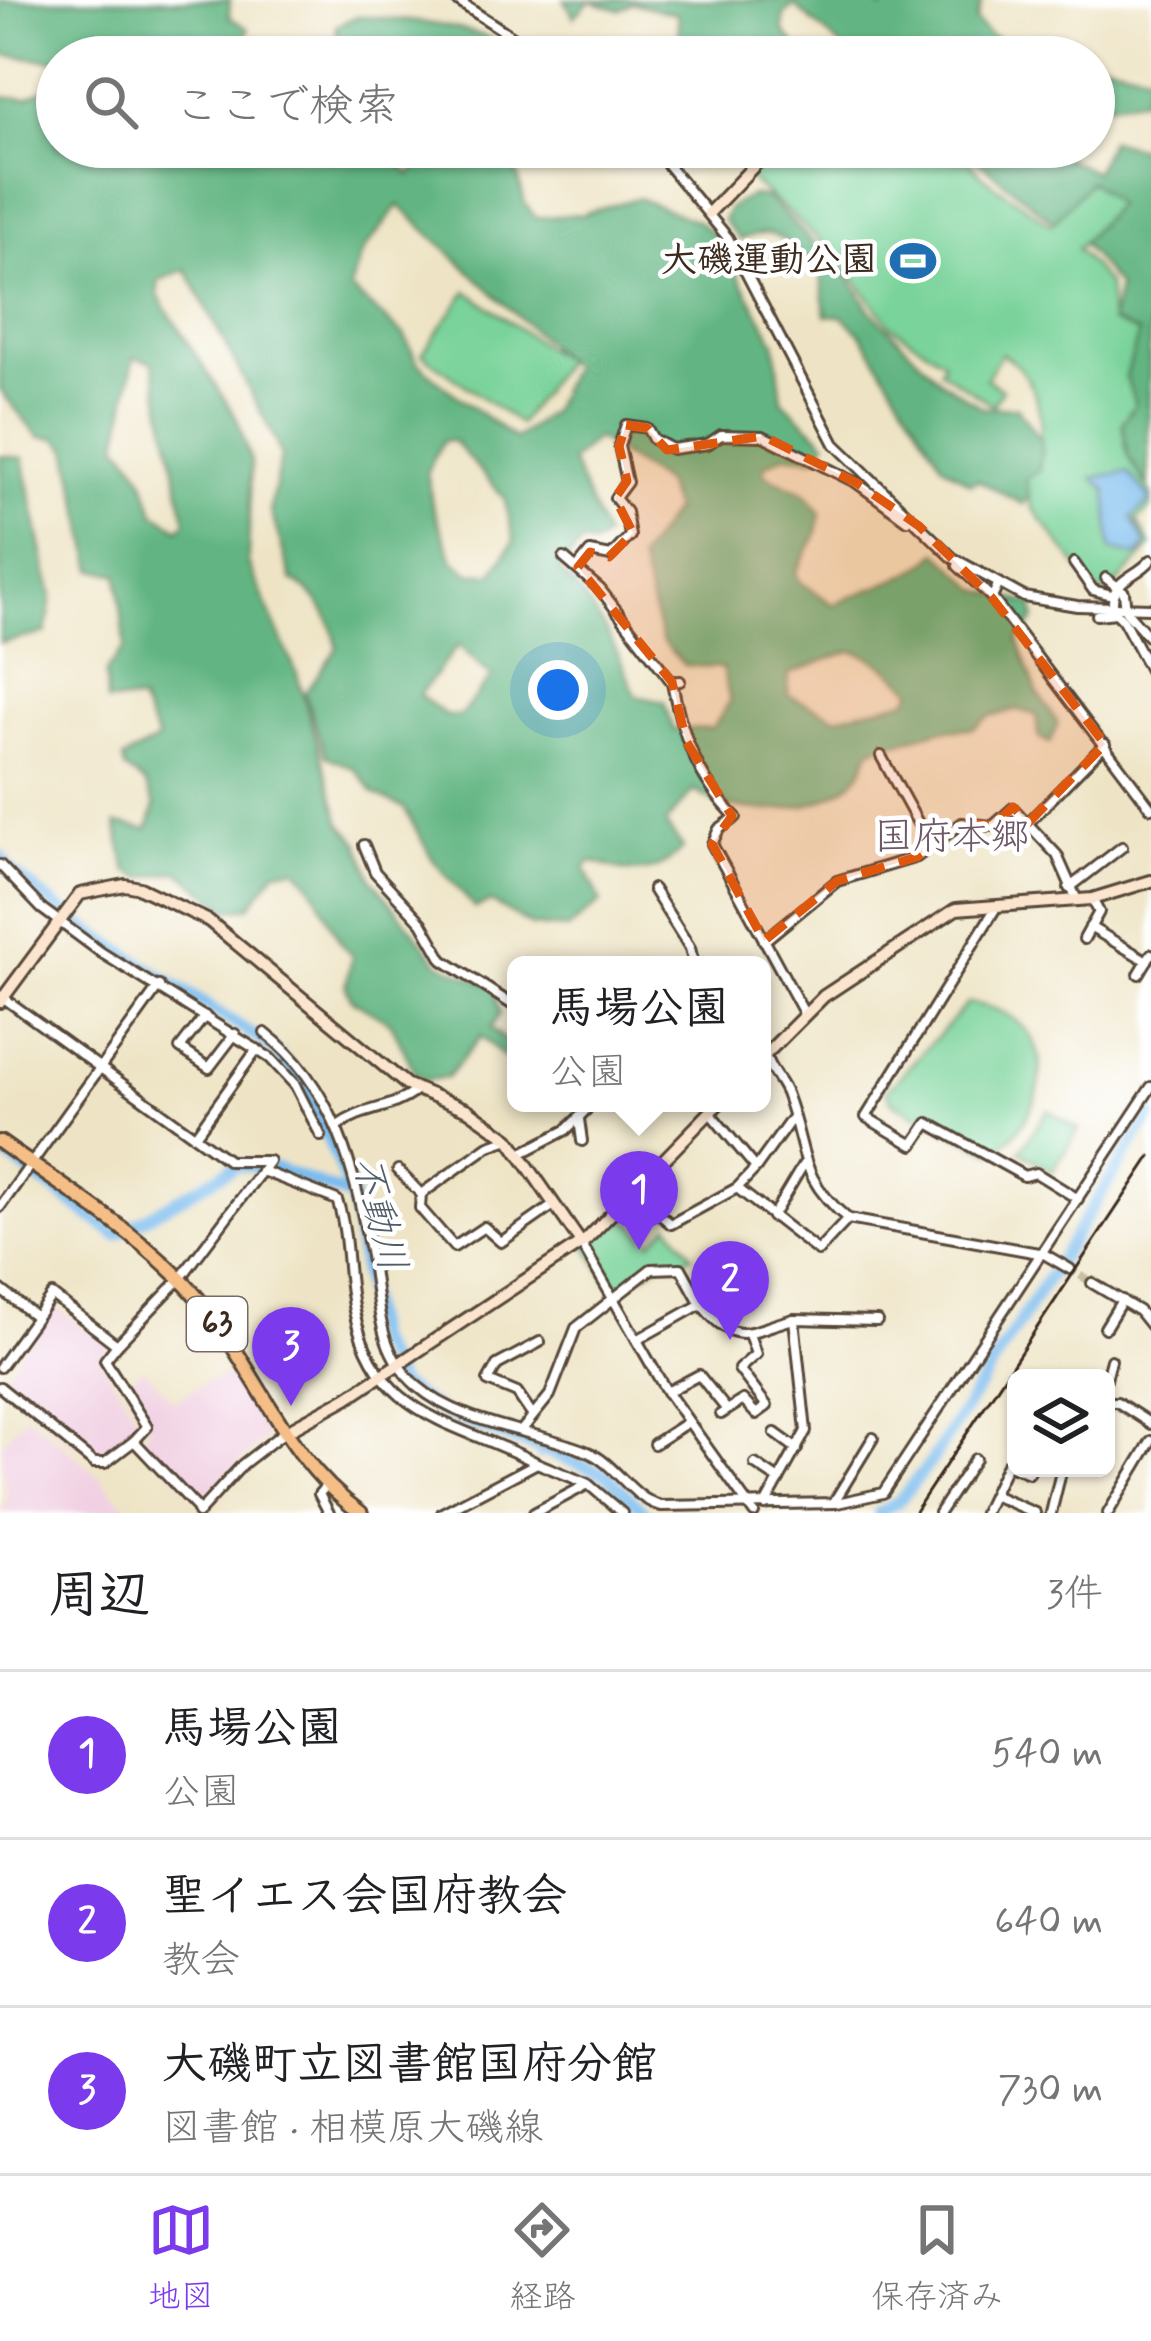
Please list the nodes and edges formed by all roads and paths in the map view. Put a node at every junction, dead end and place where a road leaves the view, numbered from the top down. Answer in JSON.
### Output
{"nodes":[{"id":1,"x":456,"y":0,"type":"edge"},
{"id":2,"x":512,"y":36,"type":"edge"},
{"id":3,"x":671,"y":168,"type":"edge"},
{"id":4,"x":752,"y":168,"type":"edge"},
{"id":5,"x":709,"y":213,"type":"junction"},
{"id":6,"x":919,"y":526,"type":"junction"},
{"id":7,"x":563,"y":558,"type":"dead end"},
{"id":8,"x":953,"y":558,"type":"junction"},
{"id":9,"x":1151,"y":560,"type":"edge"},
{"id":10,"x":1074,"y":563,"type":"dead end"},
{"id":11,"x":578,"y":567,"type":"junction"},
{"id":12,"x":1106,"y":578,"type":"dead end"},
{"id":13,"x":998,"y":585,"type":"junction"},
{"id":14,"x":1115,"y":591,"type":"junction"},
{"id":15,"x":992,"y":598,"type":"junction"},
{"id":16,"x":1113,"y":607,"type":"junction"},
{"id":17,"x":1125,"y":607,"type":"junction"},
{"id":18,"x":1151,"y":608,"type":"edge"},
{"id":19,"x":1097,"y":615,"type":"dead end"},
{"id":20,"x":1148,"y":636,"type":"dead end"},
{"id":21,"x":1151,"y":671,"type":"edge"},
{"id":22,"x":1105,"y":744,"type":"junction"},
{"id":23,"x":881,"y":756,"type":"dead end"},
{"id":24,"x":1151,"y":808,"type":"edge"},
{"id":25,"x":1028,"y":824,"type":"junction"},
{"id":26,"x":929,"y":843,"type":"junction"},
{"id":27,"x":364,"y":844,"type":"dead end"},
{"id":28,"x":1122,"y":848,"type":"dead end"},
{"id":29,"x":0,"y":865,"type":"edge"},
{"id":30,"x":1151,"y":881,"type":"edge"},
{"id":31,"x":1069,"y":888,"type":"junction"},
{"id":32,"x":652,"y":889,"type":"dead end"},
{"id":33,"x":1092,"y":899,"type":"junction"},
{"id":34,"x":1076,"y":900,"type":"junction"},
{"id":35,"x":1000,"y":902,"type":"junction"},
{"id":36,"x":58,"y":921,"type":"junction"},
{"id":37,"x":1090,"y":927,"type":"junction"},
{"id":38,"x":1084,"y":938,"type":"dead end"},
{"id":39,"x":764,"y":941,"type":"junction"},
{"id":40,"x":692,"y":956,"type":"edge"},
{"id":41,"x":1149,"y":957,"type":"edge"},
{"id":42,"x":1139,"y":974,"type":"dead end"},
{"id":43,"x":159,"y":986,"type":"junction"},
{"id":44,"x":1,"y":998,"type":"edge"},
{"id":45,"x":507,"y":1000,"type":"edge"},
{"id":46,"x":804,"y":1013,"type":"junction"},
{"id":47,"x":205,"y":1015,"type":"junction"},
{"id":48,"x":265,"y":1033,"type":"dead end"},
{"id":49,"x":235,"y":1034,"type":"junction"},
{"id":50,"x":771,"y":1047,"type":"edge"},
{"id":51,"x":257,"y":1049,"type":"junction"},
{"id":52,"x":771,"y":1066,"type":"edge"},
{"id":53,"x":100,"y":1067,"type":"junction"},
{"id":54,"x":1151,"y":1087,"type":"edge"},
{"id":55,"x":416,"y":1091,"type":"junction"},
{"id":56,"x":584,"y":1112,"type":"edge"},
{"id":57,"x":711,"y":1112,"type":"edge"},
{"id":58,"x":718,"y":1112,"type":"edge"},
{"id":59,"x":578,"y":1118,"type":"junction"},
{"id":60,"x":792,"y":1118,"type":"junction"},
{"id":61,"x":336,"y":1127,"type":"junction"},
{"id":62,"x":566,"y":1130,"type":"junction"},
{"id":63,"x":195,"y":1136,"type":"junction"},
{"id":64,"x":321,"y":1136,"type":"dead end"},
{"id":65,"x":509,"y":1139,"type":"junction"},
{"id":66,"x":0,"y":1142,"type":"edge"},
{"id":67,"x":520,"y":1154,"type":"junction"},
{"id":68,"x":803,"y":1165,"type":"junction"},
{"id":69,"x":267,"y":1167,"type":"junction"},
{"id":70,"x":28,"y":1168,"type":"junction"},
{"id":71,"x":756,"y":1168,"type":"junction"},
{"id":72,"x":398,"y":1170,"type":"dead end"},
{"id":73,"x":737,"y":1188,"type":"junction"},
{"id":74,"x":632,"y":1192,"type":"junction"},
{"id":75,"x":421,"y":1194,"type":"junction"},
{"id":76,"x":1078,"y":1199,"type":"junction"},
{"id":77,"x":554,"y":1205,"type":"junction"},
{"id":78,"x":0,"y":1207,"type":"edge"},
{"id":79,"x":772,"y":1216,"type":"junction"},
{"id":80,"x":848,"y":1220,"type":"junction"},
{"id":81,"x":581,"y":1243,"type":"junction"},
{"id":82,"x":1043,"y":1254,"type":"junction"},
{"id":83,"x":1070,"y":1269,"type":"tunnel mouth"},
{"id":84,"x":180,"y":1279,"type":"junction"},
{"id":85,"x":1092,"y":1283,"type":"tunnel mouth"},
{"id":86,"x":0,"y":1288,"type":"edge"},
{"id":87,"x":614,"y":1300,"type":"junction"},
{"id":88,"x":1122,"y":1300,"type":"junction"},
{"id":89,"x":701,"y":1304,"type":"junction"},
{"id":90,"x":36,"y":1317,"type":"junction"},
{"id":91,"x":794,"y":1319,"type":"junction"},
{"id":92,"x":878,"y":1321,"type":"dead end"},
{"id":93,"x":1151,"y":1327,"type":"edge"},
{"id":94,"x":1105,"y":1328,"type":"dead end"},
{"id":95,"x":750,"y":1336,"type":"junction"},
{"id":96,"x":638,"y":1340,"type":"junction"},
{"id":97,"x":540,"y":1342,"type":"dead end"},
{"id":98,"x":117,"y":1345,"type":"junction"},
{"id":99,"x":1111,"y":1360,"type":"dead end"},
{"id":100,"x":1,"y":1364,"type":"edge"},
{"id":101,"x":394,"y":1364,"type":"junction"},
{"id":102,"x":1109,"y":1369,"type":"edge"},
{"id":103,"x":380,"y":1374,"type":"junction"},
{"id":104,"x":0,"y":1387,"type":"edge"},
{"id":105,"x":667,"y":1392,"type":"junction"},
{"id":106,"x":1115,"y":1402,"type":"edge"},
{"id":107,"x":530,"y":1412,"type":"junction"},
{"id":108,"x":688,"y":1422,"type":"junction"},
{"id":109,"x":1151,"y":1424,"type":"edge"},
{"id":110,"x":521,"y":1431,"type":"junction"},
{"id":111,"x":283,"y":1433,"type":"junction"},
{"id":112,"x":776,"y":1433,"type":"dead end"},
{"id":113,"x":873,"y":1438,"type":"dead end"},
{"id":114,"x":1151,"y":1441,"type":"edge"},
{"id":115,"x":134,"y":1442,"type":"junction"},
{"id":116,"x":654,"y":1444,"type":"dead end"},
{"id":117,"x":797,"y":1449,"type":"junction"},
{"id":118,"x":975,"y":1459,"type":"dead end"},
{"id":119,"x":538,"y":1463,"type":"junction"},
{"id":120,"x":754,"y":1464,"type":"dead end"},
{"id":121,"x":1007,"y":1464,"type":"edge"},
{"id":122,"x":1060,"y":1477,"type":"edge"},
{"id":123,"x":779,"y":1480,"type":"junction"},
{"id":124,"x":588,"y":1484,"type":"junction"},
{"id":125,"x":326,"y":1487,"type":"junction"},
{"id":126,"x":993,"y":1495,"type":"junction"},
{"id":127,"x":875,"y":1498,"type":"junction"},
{"id":128,"x":833,"y":1503,"type":"junction"},
{"id":129,"x":765,"y":1506,"type":"junction"},
{"id":130,"x":752,"y":1508,"type":"edge"},
{"id":131,"x":354,"y":1511,"type":"edge"},
{"id":132,"x":199,"y":1512,"type":"edge"},
{"id":133,"x":1109,"y":1512,"type":"edge"},
{"id":134,"x":329,"y":1513,"type":"edge"},
{"id":135,"x":442,"y":1513,"type":"edge"},
{"id":136,"x":534,"y":1513,"type":"edge"},
{"id":137,"x":622,"y":1513,"type":"edge"},
{"id":138,"x":882,"y":1513,"type":"edge"},
{"id":139,"x":939,"y":1513,"type":"edge"},
{"id":140,"x":984,"y":1513,"type":"edge"},
{"id":141,"x":1035,"y":1513,"type":"edge"},
{"id":142,"x":1051,"y":1513,"type":"edge"}],
"edges":[{"from":1,"to":2,"type":"street"},
{"from":3,"to":5,"type":"street"},
{"from":4,"to":5,"type":"street"},
{"from":5,"to":6,"type":"street"},
{"from":6,"to":8,"type":"street"},
{"from":6,"to":11,"type":"street"},
{"from":7,"to":11,"type":"street"},
{"from":8,"to":13,"type":"street"},
{"from":8,"to":15,"type":"street"},
{"from":9,"to":14,"type":"street"},
{"from":10,"to":14,"type":"street"},
{"from":11,"to":39,"type":"street"},
{"from":12,"to":14,"type":"street"},
{"from":13,"to":15,"type":"street"},
{"from":13,"to":16,"type":"street"},
{"from":14,"to":16,"type":"street"},
{"from":14,"to":17,"type":"street"},
{"from":15,"to":22,"type":"street"},
{"from":16,"to":17,"type":"street"},
{"from":17,"to":18,"type":"street"},
{"from":17,"to":20,"type":"street"},
{"from":19,"to":21,"type":"street"},
{"from":22,"to":24,"type":"street"},
{"from":22,"to":25,"type":"street"},
{"from":23,"to":26,"type":"street"},
{"from":25,"to":26,"type":"street"},
{"from":25,"to":31,"type":"street"},
{"from":26,"to":39,"type":"street"},
{"from":27,"to":45,"type":"street"},
{"from":28,"to":31,"type":"street"},
{"from":29,"to":36,"type":"street"},
{"from":30,"to":33,"type":"street"},
{"from":31,"to":34,"type":"street"},
{"from":32,"to":40,"type":"street"},
{"from":33,"to":34,"type":"street"},
{"from":33,"to":37,"type":"street"},
{"from":34,"to":35,"type":"street"},
{"from":35,"to":46,"type":"street"},
{"from":35,"to":76,"type":"street"},
{"from":36,"to":43,"type":"street"},
{"from":36,"to":44,"type":"street"},
{"from":36,"to":55,"type":"street"},
{"from":37,"to":38,"type":"street"},
{"from":37,"to":41,"type":"street"},
{"from":39,"to":46,"type":"street"},
{"from":41,"to":42,"type":"street"},
{"from":43,"to":47,"type":"street"},
{"from":43,"to":53,"type":"street"},
{"from":44,"to":53,"type":"street"},
{"from":46,"to":50,"type":"street"},
{"from":47,"to":49,"type":"street"},
{"from":47,"to":49,"type":"street"},
{"from":48,"to":61,"type":"street"},
{"from":49,"to":51,"type":"street"},
{"from":51,"to":63,"type":"street"},
{"from":51,"to":64,"type":"street"},
{"from":52,"to":60,"type":"street"},
{"from":53,"to":63,"type":"street"},
{"from":53,"to":70,"type":"street"},
{"from":54,"to":76,"type":"street"},
{"from":55,"to":61,"type":"street"},
{"from":55,"to":65,"type":"street"},
{"from":56,"to":59,"type":"street"},
{"from":57,"to":74,"type":"street"},
{"from":58,"to":71,"type":"street"},
{"from":59,"to":62,"type":"street"},
{"from":59,"to":62,"type":"street"},
{"from":60,"to":68,"type":"street"},
{"from":60,"to":71,"type":"street"},
{"from":61,"to":101,"type":"street"},
{"from":62,"to":67,"type":"street"},
{"from":63,"to":69,"type":"street"},
{"from":65,"to":67,"type":"street"},
{"from":65,"to":75,"type":"street"},
{"from":66,"to":70,"type":"main road","number":"63"},
{"from":67,"to":77,"type":"street"},
{"from":68,"to":79,"type":"street"},
{"from":68,"to":80,"type":"street"},
{"from":69,"to":84,"type":"street"},
{"from":69,"to":103,"type":"street"},
{"from":70,"to":78,"type":"street"},
{"from":70,"to":84,"type":"main road","number":"63"},
{"from":71,"to":73,"type":"street"},
{"from":72,"to":75,"type":"street"},
{"from":73,"to":74,"type":"street"},
{"from":73,"to":79,"type":"street"},
{"from":74,"to":81,"type":"street"},
{"from":75,"to":77,"type":"street"},
{"from":76,"to":82,"type":"street"},
{"from":77,"to":81,"type":"street"},
{"from":79,"to":80,"type":"street"},
{"from":80,"to":82,"type":"street"},
{"from":81,"to":87,"type":"street"},
{"from":81,"to":101,"type":"street"},
{"from":82,"to":83,"type":"street"},
{"from":82,"to":127,"type":"street"},
{"from":84,"to":98,"type":"street"},
{"from":84,"to":111,"type":"main road","number":"63"},
{"from":85,"to":88,"type":"street"},
{"from":86,"to":90,"type":"street"},
{"from":87,"to":89,"type":"street"},
{"from":87,"to":96,"type":"street"},
{"from":87,"to":107,"type":"street"},
{"from":88,"to":93,"type":"street"},
{"from":88,"to":94,"type":"street"},
{"from":89,"to":95,"type":"street"},
{"from":89,"to":96,"type":"street"},
{"from":90,"to":98,"type":"street"},
{"from":90,"to":100,"type":"street"},
{"from":91,"to":92,"type":"street"},
{"from":91,"to":95,"type":"street"},
{"from":91,"to":117,"type":"street"},
{"from":95,"to":105,"type":"street"},
{"from":96,"to":105,"type":"street"},
{"from":97,"to":107,"type":"street"},
{"from":98,"to":115,"type":"street"},
{"from":99,"to":102,"type":"street"},
{"from":101,"to":103,"type":"street"},
{"from":101,"to":110,"type":"street"},
{"from":103,"to":111,"type":"street"},
{"from":103,"to":119,"type":"street"},
{"from":104,"to":115,"type":"street"},
{"from":105,"to":108,"type":"street"},
{"from":106,"to":109,"type":"street"},
{"from":107,"to":110,"type":"street"},
{"from":108,"to":116,"type":"street"},
{"from":108,"to":130,"type":"street"},
{"from":110,"to":130,"type":"street"},
{"from":111,"to":125,"type":"main road","number":"63"},
{"from":111,"to":132,"type":"street"},
{"from":112,"to":117,"type":"street"},
{"from":113,"to":128,"type":"street"},
{"from":114,"to":133,"type":"street"},
{"from":115,"to":132,"type":"street"},
{"from":117,"to":123,"type":"street"},
{"from":118,"to":139,"type":"street"},
{"from":119,"to":124,"type":"street"},
{"from":119,"to":135,"type":"street"},
{"from":120,"to":123,"type":"street"},
{"from":121,"to":126,"type":"street"},
{"from":122,"to":142,"type":"street"},
{"from":123,"to":129,"type":"street"},
{"from":124,"to":136,"type":"street"},
{"from":124,"to":137,"type":"street"},
{"from":125,"to":131,"type":"main road","number":"63"},
{"from":125,"to":134,"type":"street"},
{"from":126,"to":140,"type":"street"},
{"from":126,"to":141,"type":"street"},
{"from":127,"to":128,"type":"street"},
{"from":127,"to":138,"type":"street"},
{"from":128,"to":129,"type":"street"},
{"from":129,"to":130,"type":"street"}]}
